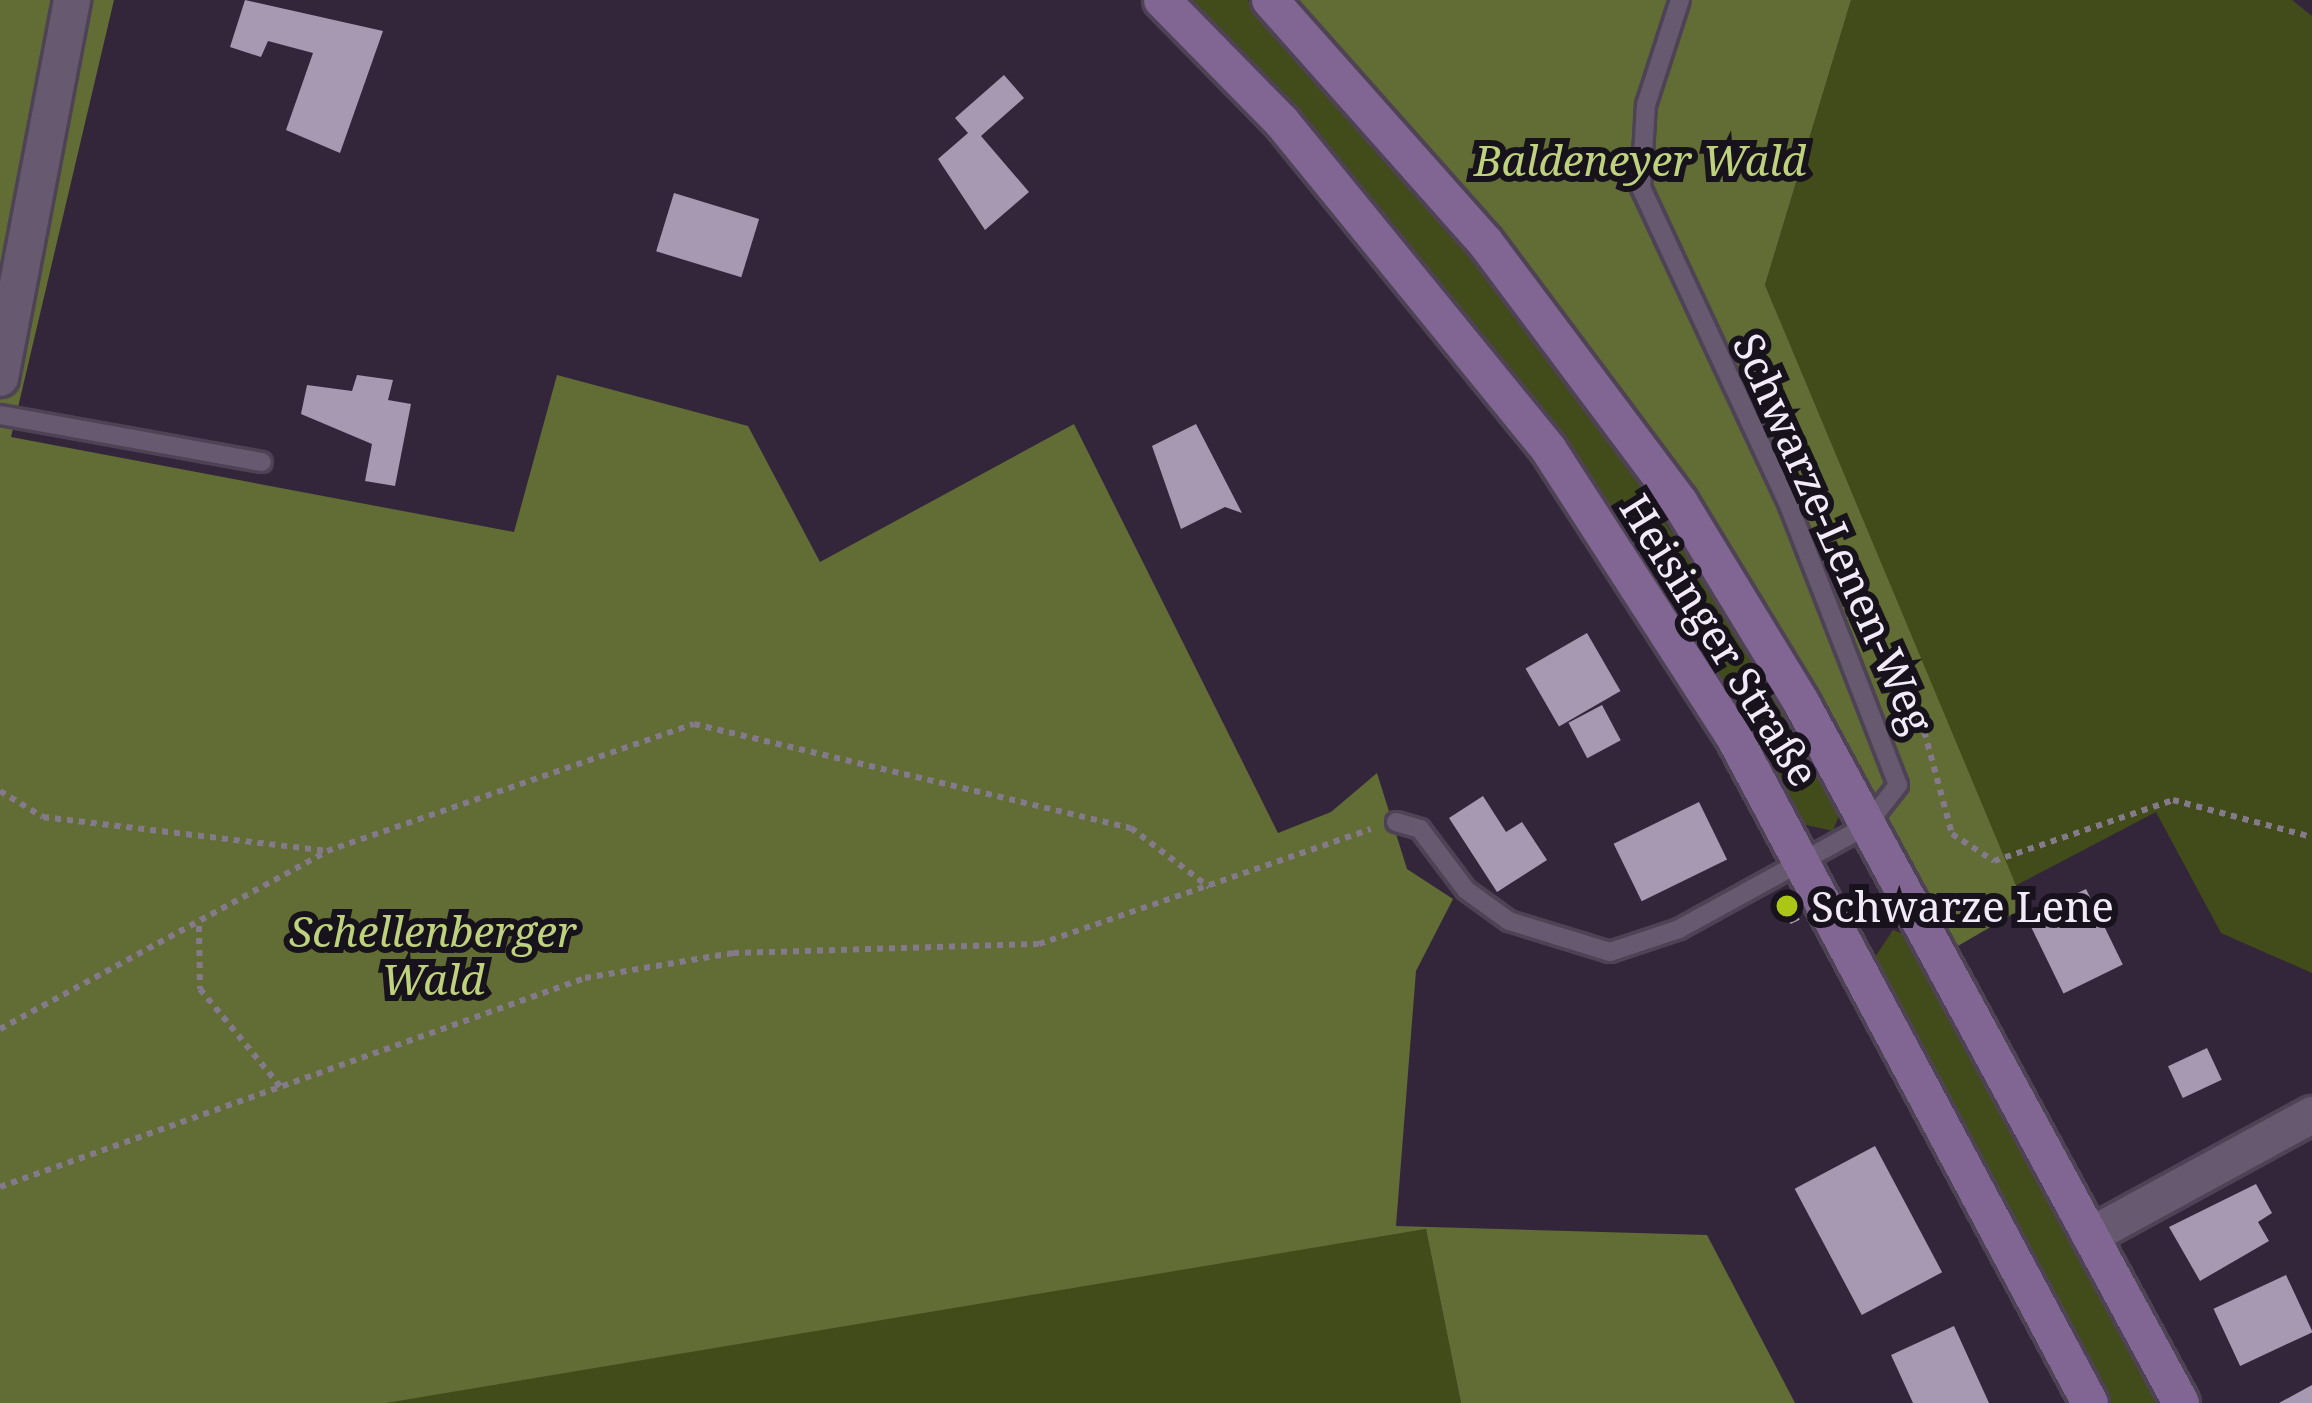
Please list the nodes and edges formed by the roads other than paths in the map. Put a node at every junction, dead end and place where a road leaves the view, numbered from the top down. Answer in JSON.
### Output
{"nodes":[{"id":1,"x":71,"y":0,"type":"edge"},
{"id":2,"x":1162,"y":0,"type":"edge"},
{"id":3,"x":1270,"y":0,"type":"edge"},
{"id":4,"x":1680,"y":0,"type":"edge"},
{"id":5,"x":0,"y":378,"type":"edge"},
{"id":6,"x":0,"y":415,"type":"edge"},
{"id":7,"x":262,"y":462,"type":"dead end"},
{"id":8,"x":1396,"y":822,"type":"road end"},
{"id":9,"x":1866,"y":826,"type":"junction"},
{"id":10,"x":1801,"y":863,"type":"junction"},
{"id":11,"x":2312,"y":1114,"type":"edge"},
{"id":12,"x":2090,"y":1236,"type":"junction"},
{"id":13,"x":2090,"y":1403,"type":"edge"},
{"id":14,"x":2181,"y":1403,"type":"edge"}],
"edges":[{"from":1,"to":5,"type":"street"},
{"from":2,"to":10,"type":"main road","name":"Heisinger Straße"},
{"from":3,"to":9,"type":"main road","name":"Heisinger Straße"},
{"from":4,"to":9,"type":"lane","name":"Schwarze-Lenen-Weg"},
{"from":6,"to":7,"type":"lane"},
{"from":8,"to":10,"type":"lane","name":"Schwarze-Lenen-Weg"},
{"from":9,"to":10,"type":"lane","name":"Schwarze-Lenen-Weg"},
{"from":9,"to":12,"type":"main road","name":"Heisinger Straße"},
{"from":10,"to":13,"type":"main road","name":"Heisinger Straße"},
{"from":11,"to":12,"type":"street"},
{"from":12,"to":14,"type":"main road","name":"Heisinger Straße"}]}
